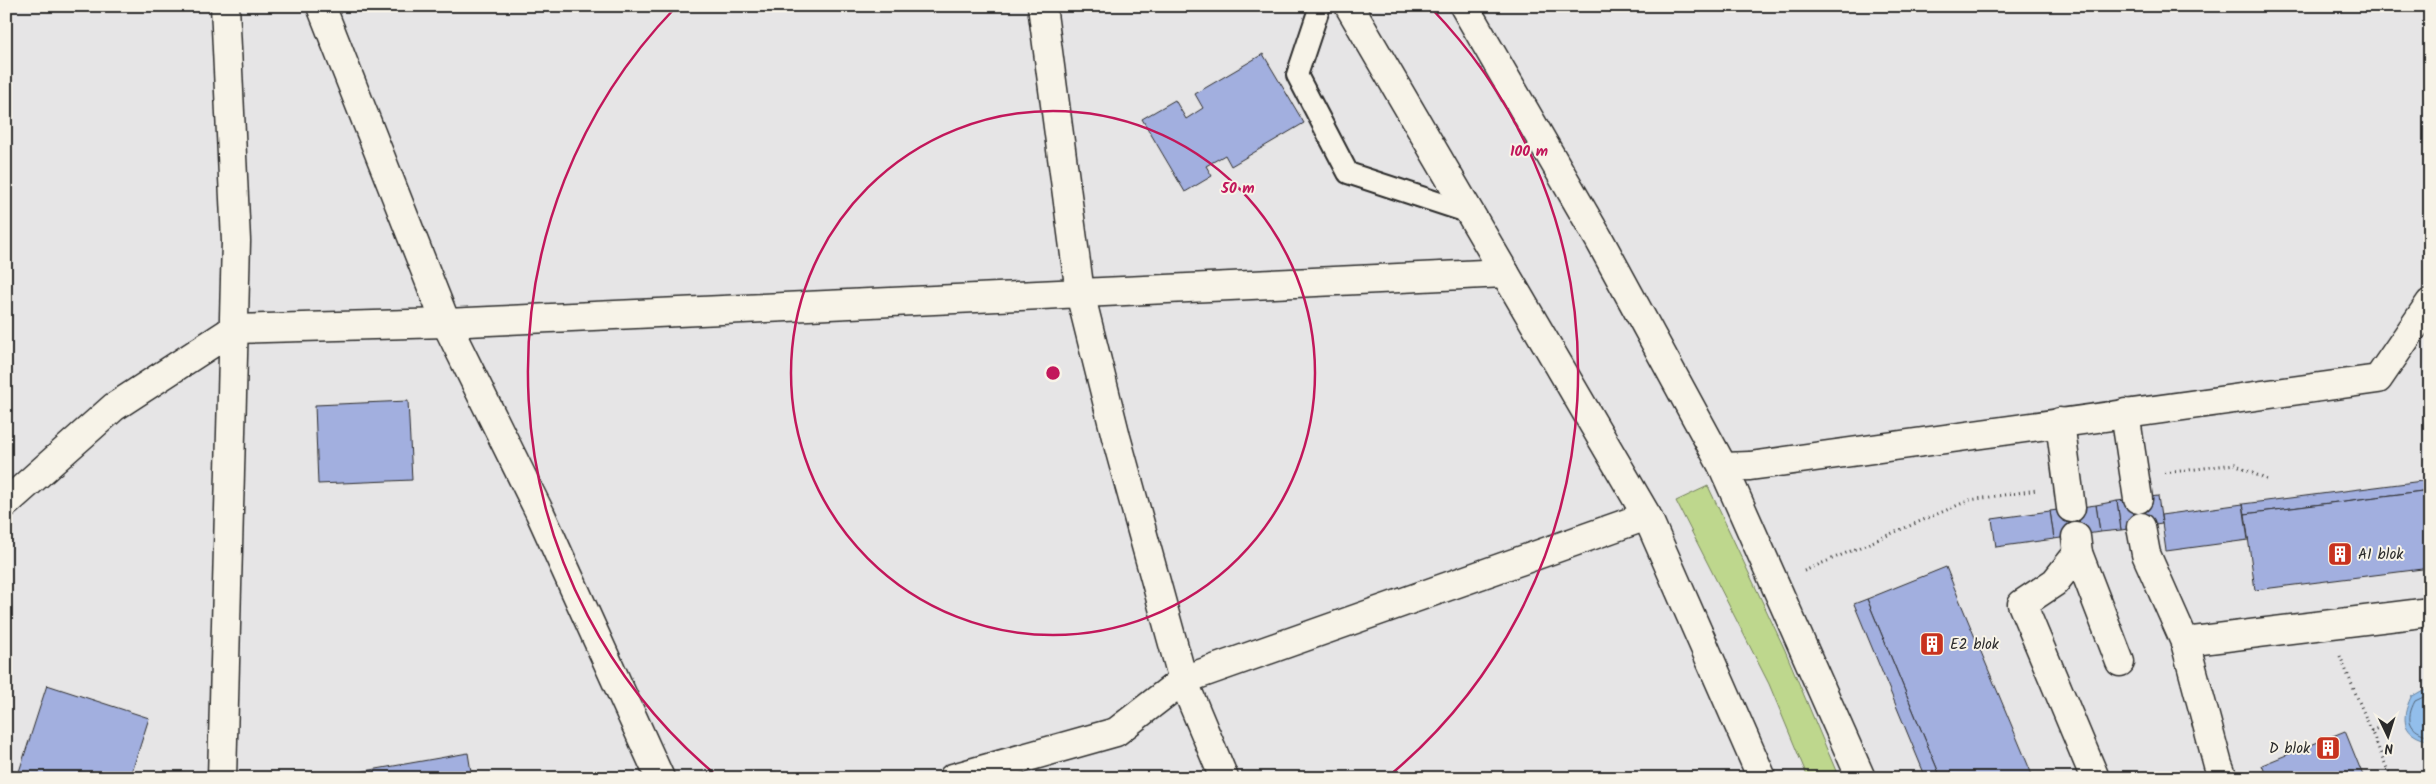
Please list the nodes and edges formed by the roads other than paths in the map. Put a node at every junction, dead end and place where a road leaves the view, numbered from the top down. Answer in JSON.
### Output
{"nodes":[{"id":1,"x":225,"y":6,"type":"edge"},
{"id":2,"x":321,"y":6,"type":"edge"},
{"id":3,"x":1042,"y":6,"type":"edge"},
{"id":4,"x":1320,"y":6,"type":"edge"},
{"id":5,"x":1349,"y":6,"type":"edge"},
{"id":6,"x":1464,"y":6,"type":"edge"},
{"id":7,"x":1470,"y":213,"type":"junction"},
{"id":8,"x":1505,"y":273,"type":"junction"},
{"id":9,"x":1080,"y":293,"type":"junction"},
{"id":10,"x":2430,"y":303,"type":"edge"},
{"id":11,"x":446,"y":324,"type":"junction"},
{"id":12,"x":234,"y":329,"type":"junction"},
{"id":13,"x":2125,"y":413,"type":"junction"},
{"id":14,"x":2060,"y":422,"type":"junction"},
{"id":15,"x":1723,"y":467,"type":"junction"},
{"id":16,"x":2136,"y":488,"type":"road end"},
{"id":17,"x":2070,"y":497,"type":"road end"},
{"id":18,"x":6,"y":503,"type":"edge"},
{"id":19,"x":1647,"y":516,"type":"junction"},
{"id":20,"x":2141,"y":527,"type":"dead end"},
{"id":21,"x":2430,"y":612,"type":"edge"},
{"id":22,"x":2185,"y":642,"type":"junction"},
{"id":23,"x":2120,"y":662,"type":"dead end"},
{"id":24,"x":1183,"y":680,"type":"junction"},
{"id":25,"x":222,"y":778,"type":"edge"},
{"id":26,"x":660,"y":778,"type":"edge"},
{"id":27,"x":953,"y":778,"type":"edge"},
{"id":28,"x":1224,"y":778,"type":"edge"},
{"id":29,"x":1762,"y":778,"type":"edge"},
{"id":30,"x":1862,"y":778,"type":"edge"},
{"id":31,"x":2095,"y":778,"type":"edge"},
{"id":32,"x":2224,"y":778,"type":"edge"}],
"edges":[{"from":1,"to":12,"type":"street"},
{"from":2,"to":11,"type":"street"},
{"from":3,"to":9,"type":"street"},
{"from":4,"to":7,"type":"lane"},
{"from":5,"to":7,"type":"street"},
{"from":6,"to":15,"type":"street"},
{"from":7,"to":8,"type":"street"},
{"from":8,"to":9,"type":"street"},
{"from":8,"to":19,"type":"street"},
{"from":9,"to":11,"type":"street"},
{"from":9,"to":24,"type":"street"},
{"from":10,"to":13,"type":"street"},
{"from":11,"to":12,"type":"street"},
{"from":11,"to":26,"type":"street"},
{"from":12,"to":18,"type":"street"},
{"from":12,"to":25,"type":"street"},
{"from":13,"to":14,"type":"street"},
{"from":13,"to":16,"type":"street"},
{"from":14,"to":15,"type":"street"},
{"from":14,"to":17,"type":"street"},
{"from":15,"to":30,"type":"street"},
{"from":19,"to":24,"type":"street"},
{"from":19,"to":29,"type":"street"},
{"from":20,"to":22,"type":"street"},
{"from":21,"to":22,"type":"street"},
{"from":22,"to":32,"type":"street"},
{"from":23,"to":31,"type":"street"},
{"from":24,"to":27,"type":"street"},
{"from":24,"to":28,"type":"street"}]}
